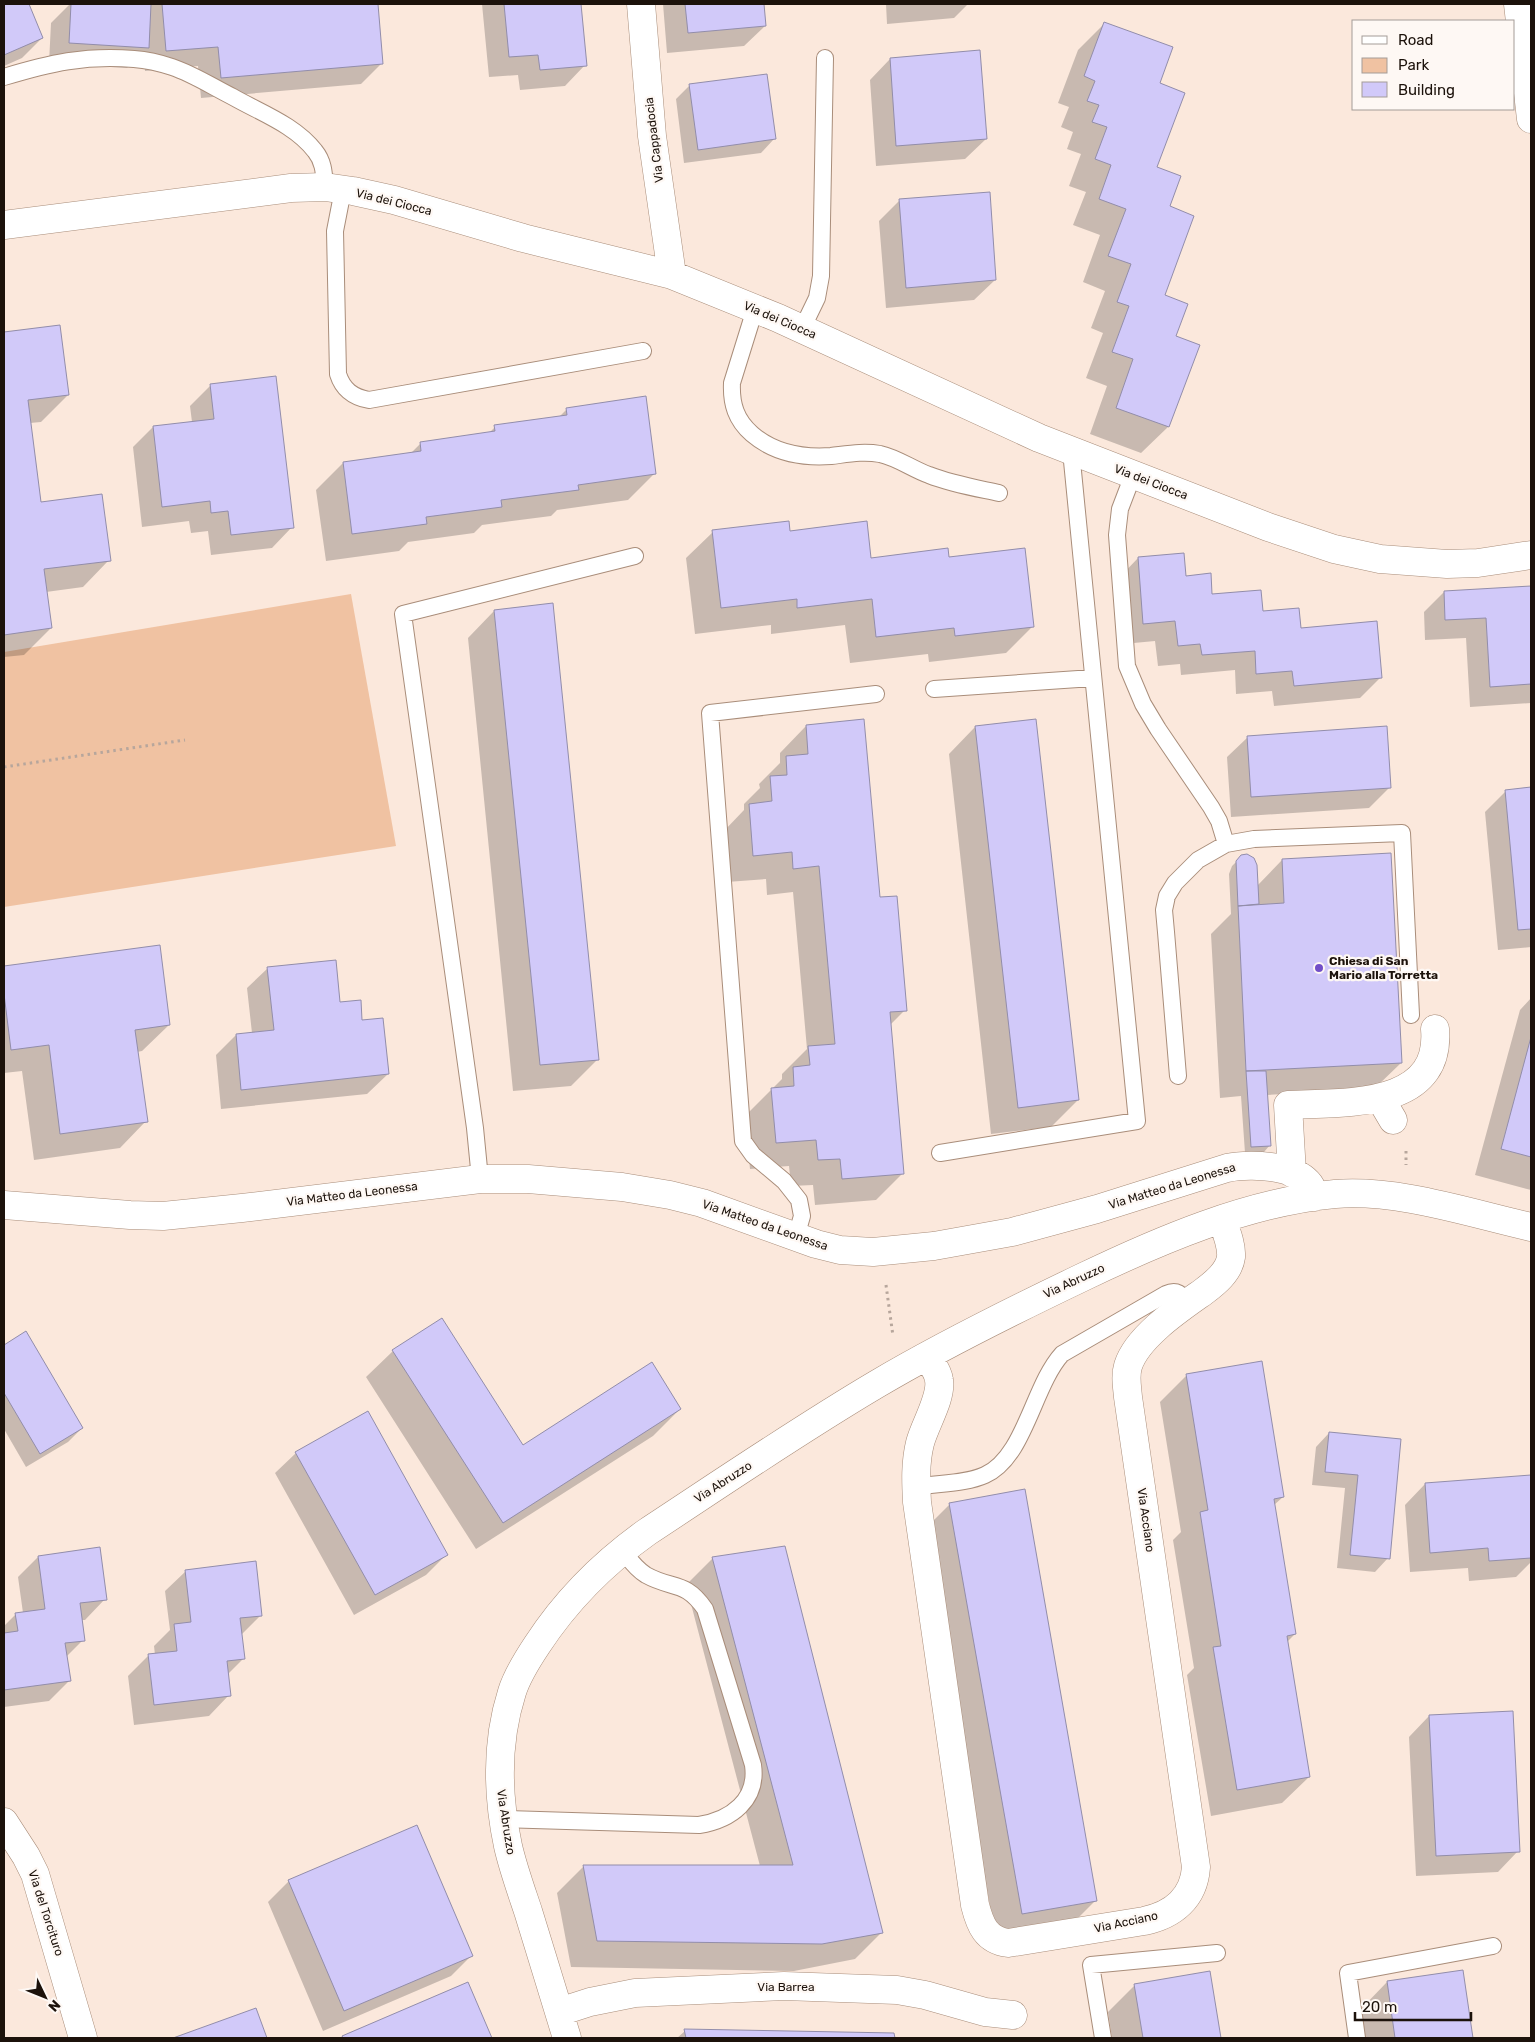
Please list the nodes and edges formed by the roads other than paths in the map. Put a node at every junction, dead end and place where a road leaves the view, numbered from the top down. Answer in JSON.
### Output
{"nodes":[{"id":1,"x":641,"y":4,"type":"edge"},
{"id":2,"x":1518,"y":4,"type":"edge"},
{"id":3,"x":825,"y":58,"type":"dead end"},
{"id":4,"x":4,"y":77,"type":"edge"},
{"id":5,"x":1531,"y":119,"type":"edge"},
{"id":6,"x":334,"y":188,"type":"junction"},
{"id":7,"x":4,"y":226,"type":"edge"},
{"id":8,"x":672,"y":275,"type":"junction"},
{"id":9,"x":755,"y":309,"type":"junction"},
{"id":10,"x":802,"y":329,"type":"junction"},
{"id":11,"x":643,"y":351,"type":"dead end"},
{"id":12,"x":1071,"y":451,"type":"junction"},
{"id":13,"x":1133,"y":475,"type":"junction"},
{"id":14,"x":1000,"y":493,"type":"dead end"},
{"id":15,"x":1531,"y":555,"type":"edge"},
{"id":16,"x":634,"y":556,"type":"dead end"},
{"id":17,"x":1093,"y":678,"type":"junction"},
{"id":18,"x":934,"y":689,"type":"dead end"},
{"id":19,"x":876,"y":694,"type":"dead end"},
{"id":20,"x":1226,"y":844,"type":"junction"},
{"id":21,"x":1411,"y":1015,"type":"dead end"},
{"id":22,"x":1435,"y":1029,"type":"dead end"},
{"id":23,"x":1178,"y":1076,"type":"dead end"},
{"id":24,"x":940,"y":1153,"type":"dead end"},
{"id":25,"x":1292,"y":1173,"type":"junction"},
{"id":26,"x":480,"y":1179,"type":"junction"},
{"id":27,"x":1314,"y":1197,"type":"junction"},
{"id":28,"x":4,"y":1205,"type":"edge"},
{"id":29,"x":1222,"y":1220,"type":"junction"},
{"id":30,"x":1531,"y":1227,"type":"edge"},
{"id":31,"x":796,"y":1237,"type":"junction"},
{"id":32,"x":1188,"y":1303,"type":"junction"},
{"id":33,"x":918,"y":1360,"type":"junction"},
{"id":34,"x":917,"y":1486,"type":"junction"},
{"id":35,"x":622,"y":1550,"type":"junction"},
{"id":36,"x":504,"y":1819,"type":"junction"},
{"id":37,"x":4,"y":1822,"type":"edge"},
{"id":38,"x":1493,"y":1946,"type":"dead end"},
{"id":39,"x":1217,"y":1953,"type":"dead end"},
{"id":40,"x":559,"y":2012,"type":"junction"},
{"id":41,"x":1013,"y":2015,"type":"dead end"},
{"id":42,"x":84,"y":2038,"type":"edge"},
{"id":43,"x":567,"y":2038,"type":"edge"},
{"id":44,"x":1103,"y":2038,"type":"edge"},
{"id":45,"x":1357,"y":2038,"type":"edge"}],
"edges":[{"from":1,"to":8,"type":"street","name":"Via Cappadocia"},
{"from":2,"to":5,"type":"street"},
{"from":3,"to":10,"type":"lane"},
{"from":4,"to":6,"type":"lane"},
{"from":6,"to":7,"type":"street","name":"Via dei Ciocca"},
{"from":6,"to":8,"type":"street","name":"Via dei Ciocca"},
{"from":6,"to":11,"type":"lane"},
{"from":8,"to":9,"type":"street","name":"Via dei Ciocca"},
{"from":9,"to":10,"type":"street","name":"Via dei Ciocca"},
{"from":9,"to":14,"type":"lane"},
{"from":10,"to":12,"type":"street","name":"Via dei Ciocca"},
{"from":12,"to":13,"type":"street","name":"Via dei Ciocca"},
{"from":12,"to":17,"type":"lane"},
{"from":13,"to":15,"type":"street","name":"Via dei Ciocca"},
{"from":13,"to":20,"type":"lane"},
{"from":16,"to":26,"type":"lane"},
{"from":17,"to":18,"type":"lane"},
{"from":17,"to":24,"type":"lane"},
{"from":19,"to":31,"type":"lane"},
{"from":20,"to":21,"type":"lane"},
{"from":20,"to":23,"type":"lane"},
{"from":22,"to":25,"type":"street"},
{"from":25,"to":27,"type":"street","name":"Via Matteo da Leonessa"},
{"from":25,"to":31,"type":"street","name":"Via Matteo da Leonessa"},
{"from":26,"to":28,"type":"street","name":"Via Matteo da Leonessa"},
{"from":26,"to":31,"type":"street","name":"Via Matteo da Leonessa"},
{"from":27,"to":29,"type":"street","name":"Via Abruzzo"},
{"from":27,"to":30,"type":"street"},
{"from":29,"to":32,"type":"street","name":"Via Acciano"},
{"from":29,"to":33,"type":"street","name":"Via Abruzzo"},
{"from":32,"to":34,"type":"lane"},
{"from":32,"to":34,"type":"street","name":"Via Acciano"},
{"from":33,"to":34,"type":"street","name":"Via Acciano"},
{"from":33,"to":35,"type":"street","name":"Via Abruzzo"},
{"from":35,"to":36,"type":"street","name":"Via Abruzzo"},
{"from":35,"to":36,"type":"lane"},
{"from":36,"to":40,"type":"street","name":"Via Abruzzo"},
{"from":37,"to":42,"type":"street","name":"Via del Torcituro"},
{"from":38,"to":45,"type":"lane"},
{"from":39,"to":44,"type":"lane"},
{"from":40,"to":41,"type":"street","name":"Via Barrea"},
{"from":40,"to":43,"type":"street","name":"Via Abruzzo"}]}
